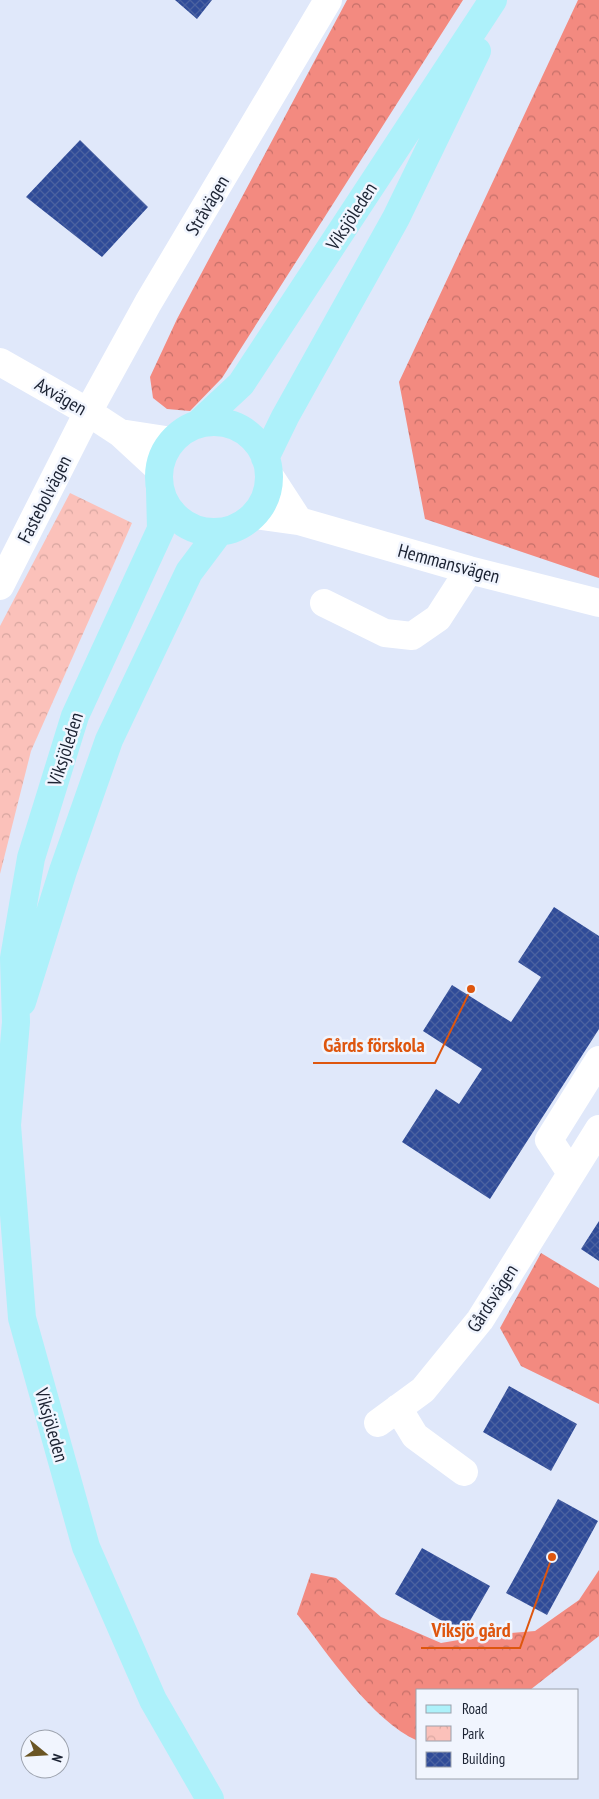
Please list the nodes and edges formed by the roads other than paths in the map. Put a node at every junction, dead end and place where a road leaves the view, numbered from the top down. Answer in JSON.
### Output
{"nodes":[{"id":1,"x":328,"y":0,"type":"edge"},
{"id":2,"x":493,"y":0,"type":"edge"},
{"id":3,"x":502,"y":0,"type":"edge"},
{"id":4,"x":0,"y":362,"type":"edge"},
{"id":5,"x":88,"y":412,"type":"junction"},
{"id":6,"x":198,"y":424,"type":"junction"},
{"id":7,"x":120,"y":433,"type":"junction"},
{"id":8,"x":172,"y":441,"type":"junction"},
{"id":9,"x":267,"y":466,"type":"junction"},
{"id":10,"x":159,"y":480,"type":"junction"},
{"id":11,"x":254,"y":516,"type":"junction"},
{"id":12,"x":299,"y":521,"type":"junction"},
{"id":13,"x":219,"y":532,"type":"junction"},
{"id":14,"x":469,"y":570,"type":"junction"},
{"id":15,"x":0,"y":586,"type":"edge"},
{"id":16,"x":324,"y":603,"type":"dead end"},
{"id":17,"x":599,"y":603,"type":"edge"},
{"id":18,"x":16,"y":1022,"type":"junction"},
{"id":19,"x":599,"y":1060,"type":"edge"},
{"id":20,"x":599,"y":1129,"type":"edge"},
{"id":21,"x":585,"y":1163,"type":"edge"},
{"id":22,"x":464,"y":1472,"type":"dead end"},
{"id":23,"x":210,"y":1799,"type":"edge"}],
"edges":[{"from":1,"to":5,"type":"street","name":"Stråvägen"},
{"from":2,"to":6,"type":"main road","name":"Viksjöleden"},
{"from":3,"to":9,"type":"main road","name":"Viksjöleden"},
{"from":4,"to":5,"type":"street","name":"Axvägen"},
{"from":5,"to":7,"type":"street","name":"Axvägen"},
{"from":5,"to":15,"type":"street","name":"Fastebolvägen"},
{"from":6,"to":8,"type":"main road"},
{"from":6,"to":9,"type":"main road"},
{"from":7,"to":8,"type":"street","name":"Axvägen"},
{"from":7,"to":10,"type":"street","name":"Axvägen"},
{"from":8,"to":10,"type":"main road"},
{"from":9,"to":11,"type":"main road"},
{"from":9,"to":12,"type":"street"},
{"from":10,"to":13,"type":"main road"},
{"from":10,"to":18,"type":"main road","name":"Viksjöleden"},
{"from":11,"to":12,"type":"street","name":"Hemmansvägen"},
{"from":11,"to":13,"type":"main road"},
{"from":12,"to":14,"type":"street","name":"Hemmansvägen"},
{"from":13,"to":18,"type":"main road","name":"Viksjöleden"},
{"from":14,"to":16,"type":"street"},
{"from":14,"to":17,"type":"street","name":"Hemmansvägen"},
{"from":18,"to":23,"type":"main road","name":"Viksjöleden"},
{"from":19,"to":21,"type":"street"},
{"from":20,"to":21,"type":"street","name":"Gårdsvägen"},
{"from":21,"to":22,"type":"street","name":"Gårdsvägen"}]}
